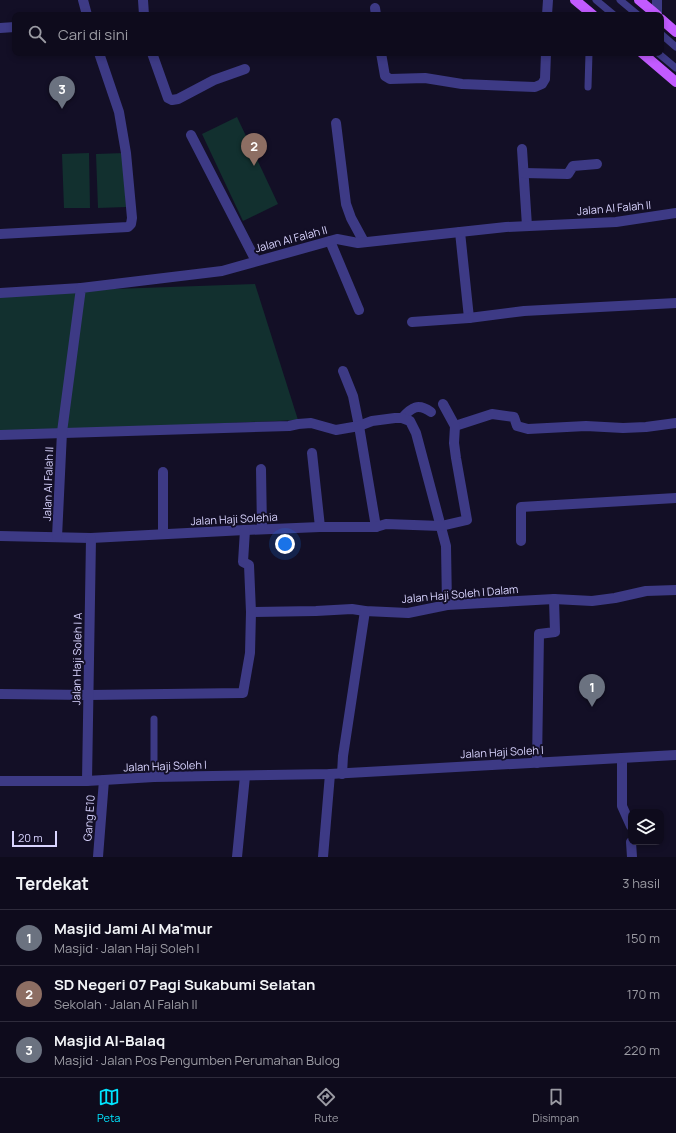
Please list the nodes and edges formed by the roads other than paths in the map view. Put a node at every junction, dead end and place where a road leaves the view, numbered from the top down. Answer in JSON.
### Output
{"nodes":[{"id":1,"x":83,"y":0,"type":"edge"},
{"id":2,"x":143,"y":0,"type":"edge"},
{"id":3,"x":548,"y":0,"type":"edge"},
{"id":4,"x":576,"y":0,"type":"edge"},
{"id":5,"x":596,"y":0,"type":"edge"},
{"id":6,"x":620,"y":0,"type":"edge"},
{"id":7,"x":639,"y":0,"type":"edge"},
{"id":8,"x":656,"y":0,"type":"edge"},
{"id":9,"x":86,"y":12,"type":"edge"},
{"id":10,"x":144,"y":12,"type":"edge"},
{"id":11,"x":547,"y":12,"type":"edge"},
{"id":12,"x":590,"y":12,"type":"edge"},
{"id":13,"x":610,"y":12,"type":"edge"},
{"id":14,"x":634,"y":12,"type":"edge"},
{"id":15,"x":653,"y":12,"type":"edge"},
{"id":16,"x":657,"y":12,"type":"edge"},
{"id":17,"x":664,"y":22,"type":"edge"},
{"id":18,"x":12,"y":27,"type":"edge"},
{"id":19,"x":0,"y":28,"type":"edge"},
{"id":20,"x":676,"y":32,"type":"edge"},
{"id":21,"x":664,"y":37,"type":"edge"},
{"id":22,"x":676,"y":47,"type":"edge"},
{"id":23,"x":101,"y":56,"type":"edge"},
{"id":24,"x":153,"y":56,"type":"edge"},
{"id":25,"x":381,"y":56,"type":"edge"},
{"id":26,"x":546,"y":56,"type":"edge"},
{"id":27,"x":589,"y":56,"type":"edge"},
{"id":28,"x":646,"y":56,"type":"edge"},
{"id":29,"x":662,"y":56,"type":"edge"},
{"id":30,"x":676,"y":68,"type":"edge"},
{"id":31,"x":245,"y":69,"type":"dead end"},
{"id":32,"x":676,"y":82,"type":"edge"},
{"id":33,"x":588,"y":87,"type":"dead end"},
{"id":34,"x":336,"y":123,"type":"dead end"},
{"id":35,"x":191,"y":135,"type":"dead end"},
{"id":36,"x":522,"y":149,"type":"dead end"},
{"id":37,"x":597,"y":164,"type":"dead end"},
{"id":38,"x":524,"y":173,"type":"junction"},
{"id":39,"x":676,"y":213,"type":"edge"},
{"id":40,"x":527,"y":226,"type":"junction"},
{"id":41,"x":460,"y":232,"type":"junction"},
{"id":42,"x":0,"y":234,"type":"edge"},
{"id":43,"x":330,"y":241,"type":"junction"},
{"id":44,"x":364,"y":242,"type":"junction"},
{"id":45,"x":256,"y":261,"type":"junction"},
{"id":46,"x":81,"y":288,"type":"junction"},
{"id":47,"x":0,"y":293,"type":"edge"},
{"id":48,"x":676,"y":303,"type":"edge"},
{"id":49,"x":359,"y":310,"type":"dead end"},
{"id":50,"x":469,"y":318,"type":"junction"},
{"id":51,"x":412,"y":322,"type":"dead end"},
{"id":52,"x":343,"y":371,"type":"dead end"},
{"id":53,"x":443,"y":404,"type":"dead end"},
{"id":54,"x":431,"y":412,"type":"dead end"},
{"id":55,"x":402,"y":418,"type":"junction"},
{"id":56,"x":676,"y":423,"type":"edge"},
{"id":57,"x":359,"y":426,"type":"junction"},
{"id":58,"x":455,"y":426,"type":"junction"},
{"id":59,"x":62,"y":432,"type":"junction"},
{"id":60,"x":0,"y":435,"type":"edge"},
{"id":61,"x":312,"y":453,"type":"dead end"},
{"id":62,"x":261,"y":469,"type":"dead end"},
{"id":63,"x":163,"y":472,"type":"dead end"},
{"id":64,"x":676,"y":498,"type":"edge"},
{"id":65,"x":441,"y":526,"type":"junction"},
{"id":66,"x":320,"y":527,"type":"junction"},
{"id":67,"x":376,"y":527,"type":"junction"},
{"id":68,"x":262,"y":529,"type":"junction"},
{"id":69,"x":245,"y":530,"type":"junction"},
{"id":70,"x":163,"y":534,"type":"junction"},
{"id":71,"x":0,"y":536,"type":"edge"},
{"id":72,"x":57,"y":537,"type":"junction"},
{"id":73,"x":91,"y":538,"type":"junction"},
{"id":74,"x":521,"y":541,"type":"dead end"},
{"id":75,"x":676,"y":590,"type":"edge"},
{"id":76,"x":554,"y":599,"type":"junction"},
{"id":77,"x":447,"y":605,"type":"junction"},
{"id":78,"x":364,"y":611,"type":"junction"},
{"id":79,"x":251,"y":612,"type":"junction"},
{"id":80,"x":0,"y":694,"type":"edge"},
{"id":81,"x":89,"y":695,"type":"junction"},
{"id":82,"x":154,"y":719,"type":"dead end"},
{"id":83,"x":676,"y":755,"type":"edge"},
{"id":84,"x":622,"y":758,"type":"junction"},
{"id":85,"x":537,"y":763,"type":"junction"},
{"id":86,"x":330,"y":774,"type":"junction"},
{"id":87,"x":342,"y":774,"type":"junction"},
{"id":88,"x":245,"y":776,"type":"junction"},
{"id":89,"x":154,"y":777,"type":"junction"},
{"id":90,"x":104,"y":780,"type":"junction"},
{"id":91,"x":0,"y":781,"type":"edge"},
{"id":92,"x":87,"y":781,"type":"junction"},
{"id":93,"x":628,"y":819,"type":"edge"},
{"id":94,"x":631,"y":845,"type":"edge"},
{"id":95,"x":98,"y":857,"type":"edge"},
{"id":96,"x":237,"y":857,"type":"edge"},
{"id":97,"x":324,"y":857,"type":"edge"},
{"id":98,"x":632,"y":857,"type":"edge"}],
"edges":[{"from":1,"to":9,"type":"street"},
{"from":2,"to":10,"type":"street"},
{"from":3,"to":11,"type":"street"},
{"from":4,"to":12,"type":"main road"},
{"from":5,"to":13,"type":"lane"},
{"from":6,"to":14,"type":"lane"},
{"from":7,"to":15,"type":"main road"},
{"from":8,"to":16,"type":"street"},
{"from":17,"to":20,"type":"main road"},
{"from":18,"to":19,"type":"street"},
{"from":21,"to":22,"type":"lane"},
{"from":23,"to":42,"type":"street"},
{"from":24,"to":31,"type":"street"},
{"from":25,"to":26,"type":"street"},
{"from":27,"to":33,"type":"lane"},
{"from":28,"to":32,"type":"main road"},
{"from":29,"to":30,"type":"lane"},
{"from":34,"to":44,"type":"street"},
{"from":35,"to":45,"type":"street"},
{"from":36,"to":38,"type":"street"},
{"from":37,"to":38,"type":"street"},
{"from":38,"to":40,"type":"street"},
{"from":39,"to":40,"type":"street","name":"Jalan Al Falah II"},
{"from":40,"to":41,"type":"street","name":"Jalan Al Falah II"},
{"from":41,"to":44,"type":"street","name":"Jalan Al Falah II"},
{"from":41,"to":50,"type":"street"},
{"from":43,"to":44,"type":"street","name":"Jalan Al Falah II"},
{"from":43,"to":45,"type":"street","name":"Jalan Al Falah II"},
{"from":43,"to":49,"type":"street"},
{"from":45,"to":46,"type":"street","name":"Jalan Al Falah II"},
{"from":46,"to":47,"type":"street"},
{"from":46,"to":59,"type":"street","name":"Jalan Al Falah II"},
{"from":48,"to":50,"type":"street"},
{"from":50,"to":51,"type":"street"},
{"from":52,"to":57,"type":"street"},
{"from":53,"to":58,"type":"street"},
{"from":54,"to":55,"type":"street"},
{"from":55,"to":57,"type":"street","name":"Jalan Al Falah II"},
{"from":55,"to":65,"type":"street"},
{"from":56,"to":58,"type":"street"},
{"from":57,"to":59,"type":"street","name":"Jalan Al Falah II"},
{"from":57,"to":67,"type":"street"},
{"from":58,"to":65,"type":"street","name":"Jalan Haji Solehia"},
{"from":59,"to":60,"type":"street","name":"Jalan Al Falah II"},
{"from":59,"to":72,"type":"street","name":"Jalan Al Falah II"},
{"from":61,"to":66,"type":"street"},
{"from":62,"to":68,"type":"street"},
{"from":63,"to":70,"type":"street"},
{"from":64,"to":74,"type":"street"},
{"from":65,"to":67,"type":"street","name":"Jalan Haji Solehia"},
{"from":65,"to":77,"type":"street"},
{"from":66,"to":67,"type":"street","name":"Jalan Haji Solehia"},
{"from":66,"to":68,"type":"street","name":"Jalan Haji Solehia"},
{"from":68,"to":69,"type":"street","name":"Jalan Haji Solehia"},
{"from":69,"to":70,"type":"street","name":"Jalan Haji Solehia"},
{"from":69,"to":79,"type":"street"},
{"from":70,"to":73,"type":"street","name":"Jalan Haji Solehia"},
{"from":71,"to":72,"type":"street","name":"Jalan Haji Solehia"},
{"from":72,"to":73,"type":"street","name":"Jalan Haji Solehia"},
{"from":73,"to":81,"type":"street","name":"Jalan Haji Soleh I A"},
{"from":75,"to":76,"type":"street","name":"Jalan Haji Soleh I Dalam"},
{"from":76,"to":77,"type":"street","name":"Jalan Haji Soleh I Dalam"},
{"from":76,"to":85,"type":"street"},
{"from":77,"to":78,"type":"street","name":"Jalan Haji Soleh I Dalam"},
{"from":78,"to":79,"type":"street","name":"Jalan Haji Soleh I Dalam"},
{"from":78,"to":87,"type":"street"},
{"from":79,"to":81,"type":"street"},
{"from":80,"to":81,"type":"street"},
{"from":81,"to":92,"type":"street","name":"Jalan Haji Soleh I A"},
{"from":82,"to":89,"type":"lane"},
{"from":83,"to":84,"type":"street","name":"Jalan Haji Soleh I"},
{"from":84,"to":85,"type":"street","name":"Jalan Haji Soleh I"},
{"from":84,"to":93,"type":"street"},
{"from":85,"to":87,"type":"street","name":"Jalan Haji Soleh I"},
{"from":86,"to":87,"type":"street","name":"Jalan Haji Soleh I"},
{"from":86,"to":88,"type":"street","name":"Jalan Haji Soleh I"},
{"from":86,"to":97,"type":"street"},
{"from":88,"to":89,"type":"street","name":"Jalan Haji Soleh I"},
{"from":88,"to":96,"type":"street"},
{"from":89,"to":90,"type":"street","name":"Jalan Haji Soleh I"},
{"from":90,"to":92,"type":"street","name":"Jalan Haji Soleh I"},
{"from":90,"to":95,"type":"street","name":"Gang E10"},
{"from":91,"to":92,"type":"street","name":"Jalan Haji Soleh I"},
{"from":94,"to":98,"type":"street"}]}
